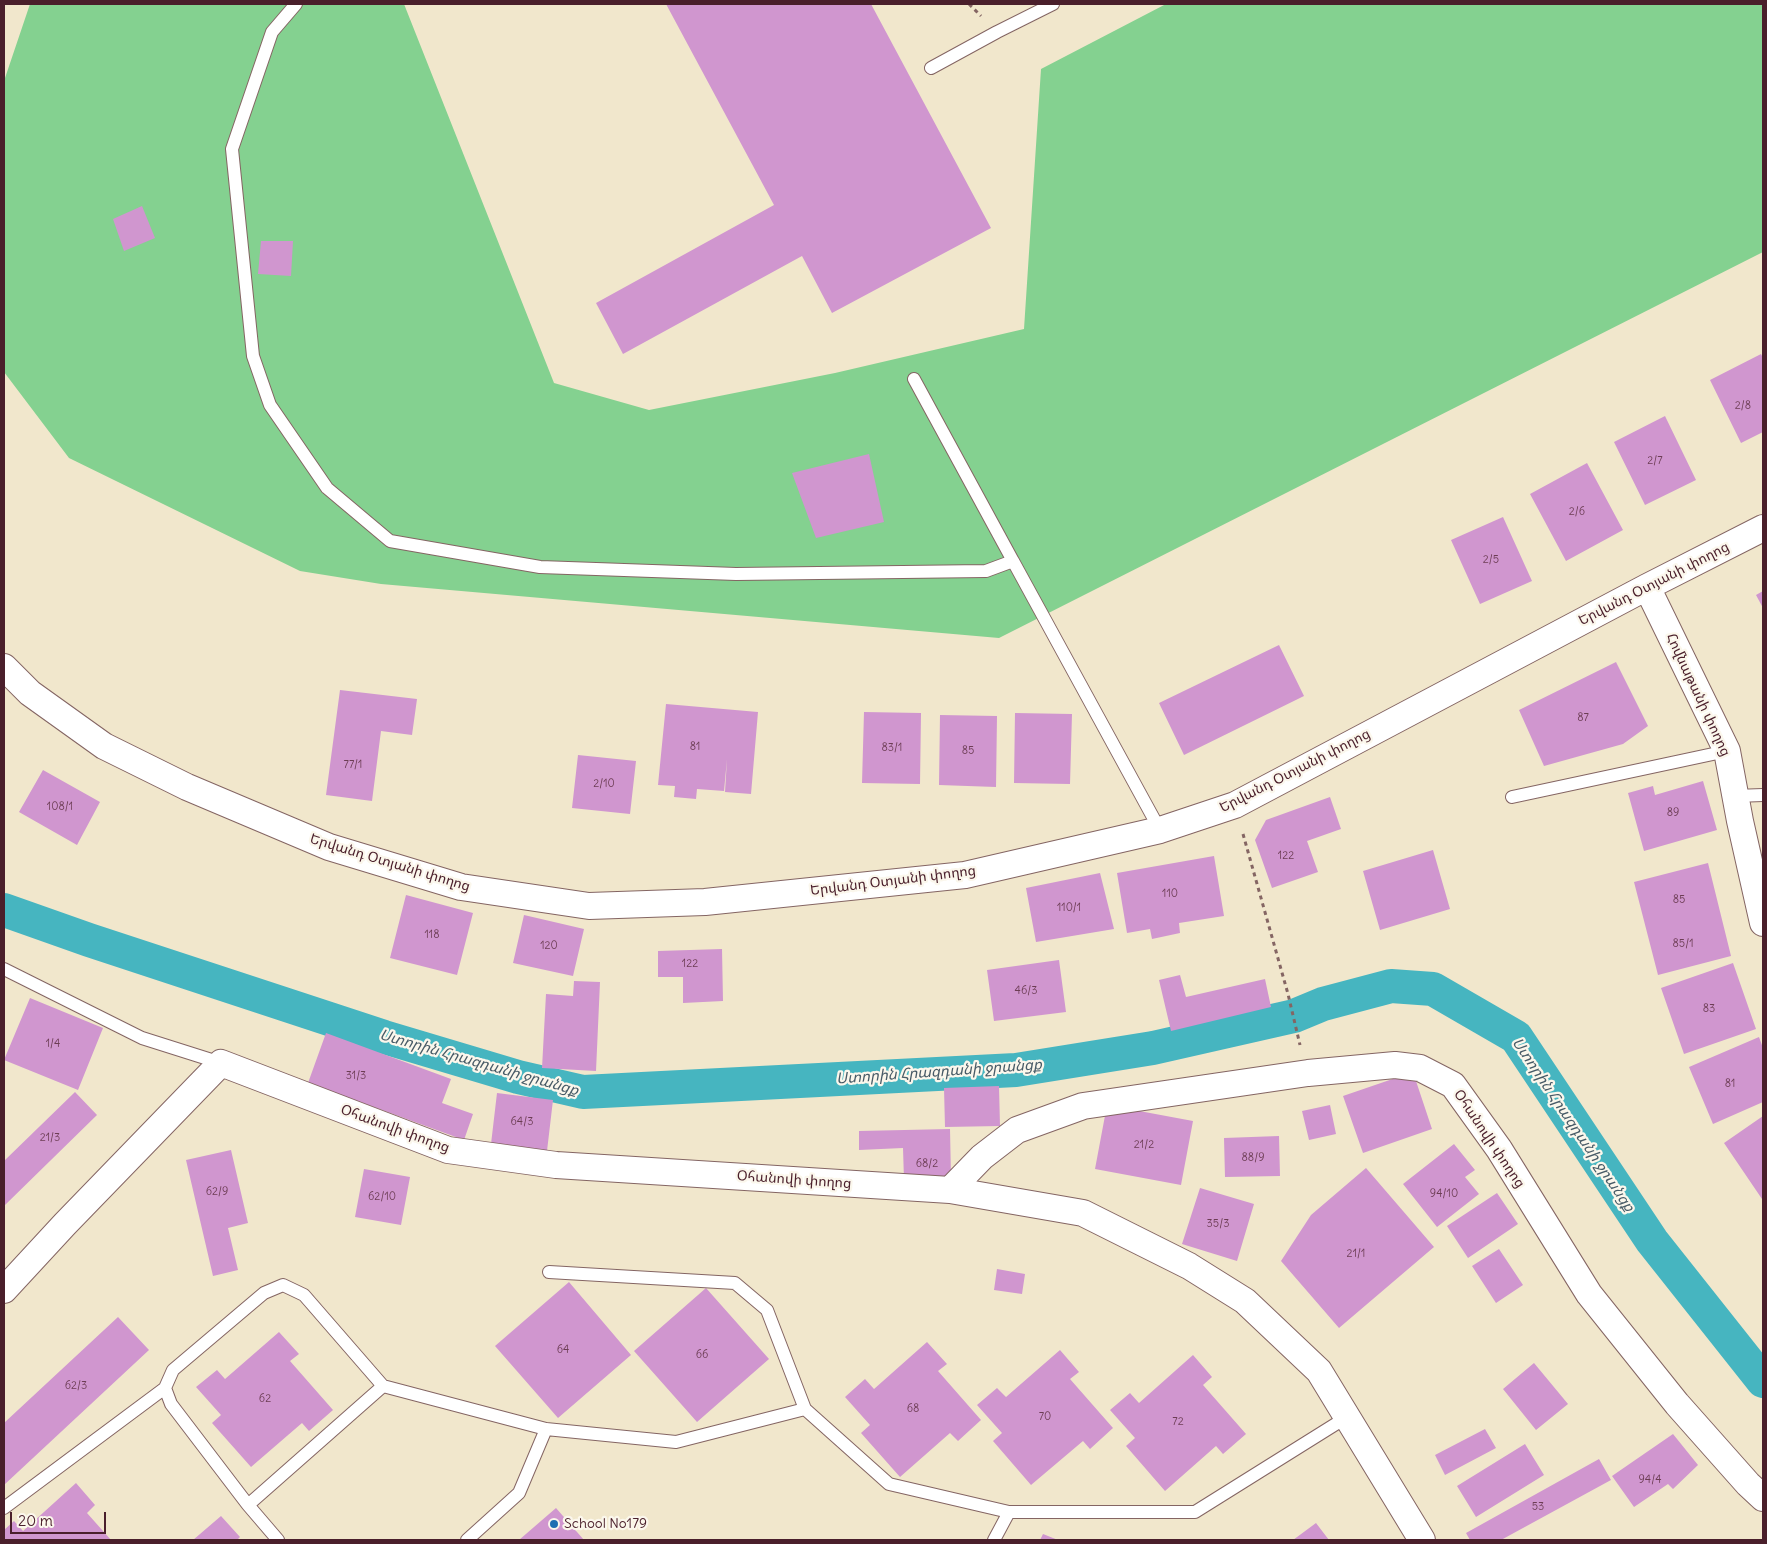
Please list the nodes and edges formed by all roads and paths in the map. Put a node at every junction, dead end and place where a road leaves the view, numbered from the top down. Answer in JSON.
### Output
{"nodes":[{"id":1,"x":296,"y":4,"type":"edge"},
{"id":2,"x":1053,"y":4,"type":"edge"},
{"id":3,"x":931,"y":68,"type":"dead end"},
{"id":4,"x":914,"y":379,"type":"dead end"},
{"id":5,"x":1763,"y":528,"type":"edge"},
{"id":6,"x":1013,"y":561,"type":"junction"},
{"id":7,"x":1647,"y":587,"type":"junction"},
{"id":8,"x":4,"y":667,"type":"edge"},
{"id":9,"x":1727,"y":751,"type":"junction"},
{"id":10,"x":1763,"y":795,"type":"edge"},
{"id":11,"x":1735,"y":796,"type":"junction"},
{"id":12,"x":1512,"y":797,"type":"dead end"},
{"id":13,"x":1160,"y":830,"type":"junction"},
{"id":14,"x":1242,"y":831,"type":"dead end"},
{"id":15,"x":1763,"y":924,"type":"edge"},
{"id":16,"x":4,"y":969,"type":"edge"},
{"id":17,"x":1297,"y":1034,"type":"dead end"},
{"id":18,"x":221,"y":1063,"type":"junction"},
{"id":19,"x":950,"y":1190,"type":"junction"},
{"id":20,"x":549,"y":1272,"type":"dead end"},
{"id":21,"x":4,"y":1290,"type":"edge"},
{"id":22,"x":383,"y":1386,"type":"junction"},
{"id":23,"x":166,"y":1388,"type":"junction"},
{"id":24,"x":805,"y":1409,"type":"junction"},
{"id":25,"x":1347,"y":1417,"type":"junction"},
{"id":26,"x":546,"y":1429,"type":"junction"},
{"id":27,"x":1763,"y":1498,"type":"edge"},
{"id":28,"x":248,"y":1505,"type":"junction"},
{"id":29,"x":4,"y":1508,"type":"edge"},
{"id":30,"x":1009,"y":1512,"type":"junction"},
{"id":31,"x":278,"y":1540,"type":"edge"},
{"id":32,"x":467,"y":1540,"type":"edge"},
{"id":33,"x":994,"y":1540,"type":"edge"},
{"id":34,"x":1422,"y":1540,"type":"edge"}],
"edges":[{"from":1,"to":6,"type":"lane"},
{"from":2,"to":3,"type":"lane"},
{"from":4,"to":6,"type":"lane"},
{"from":5,"to":7,"type":"street","name":"Երվանդ Օտյանի փողոց"},
{"from":6,"to":13,"type":"lane"},
{"from":7,"to":9,"type":"street","name":"Հովնաթանի փողոց"},
{"from":7,"to":13,"type":"street","name":"Երվանդ Օտյանի փողոց"},
{"from":8,"to":13,"type":"street","name":"Երվանդ Օտյանի փողոց"},
{"from":9,"to":11,"type":"street","name":"Հովնաթանի փողոց"},
{"from":9,"to":12,"type":"lane"},
{"from":10,"to":11,"type":"lane"},
{"from":11,"to":15,"type":"street","name":"Հովնաթանի փողոց"},
{"from":14,"to":17,"type":"path"},
{"from":16,"to":18,"type":"lane"},
{"from":18,"to":19,"type":"street","name":"Օհանովի փողոց"},
{"from":18,"to":21,"type":"street"},
{"from":19,"to":25,"type":"street","name":"Օհանովի փողոց"},
{"from":19,"to":27,"type":"street","name":"Օհանովի փողոց"},
{"from":20,"to":24,"type":"lane"},
{"from":22,"to":23,"type":"lane"},
{"from":22,"to":26,"type":"lane"},
{"from":22,"to":28,"type":"lane"},
{"from":23,"to":28,"type":"lane"},
{"from":23,"to":29,"type":"lane"},
{"from":24,"to":26,"type":"lane"},
{"from":24,"to":30,"type":"lane"},
{"from":25,"to":30,"type":"lane"},
{"from":25,"to":34,"type":"street","name":"Օհանովի փողոց"},
{"from":26,"to":32,"type":"lane"},
{"from":28,"to":31,"type":"lane"},
{"from":30,"to":33,"type":"lane"}]}
